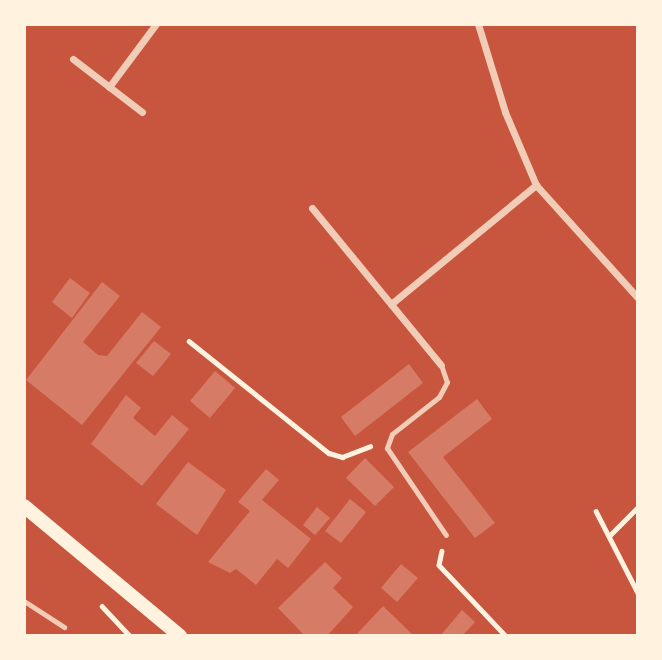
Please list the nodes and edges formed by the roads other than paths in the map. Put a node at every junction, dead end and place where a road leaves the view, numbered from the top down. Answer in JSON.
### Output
{"nodes":[{"id":1,"x":156,"y":24,"type":"edge"},
{"id":2,"x":478,"y":24,"type":"edge"},
{"id":3,"x":73,"y":59,"type":"dead end"},
{"id":4,"x":109,"y":87,"type":"junction"},
{"id":5,"x":142,"y":112,"type":"dead end"},
{"id":6,"x":536,"y":185,"type":"junction"},
{"id":7,"x":312,"y":208,"type":"dead end"},
{"id":8,"x":638,"y":298,"type":"edge"},
{"id":9,"x":391,"y":304,"type":"junction"},
{"id":10,"x":441,"y":365,"type":"joint"},
{"id":11,"x":24,"y":506,"type":"edge"},
{"id":12,"x":446,"y":535,"type":"dead end"},
{"id":13,"x":24,"y":601,"type":"edge"},
{"id":14,"x":64,"y":627,"type":"dead end"},
{"id":15,"x":180,"y":635,"type":"edge"}],
"edges":[{"from":1,"to":4,"type":"street"},
{"from":2,"to":6,"type":"street"},
{"from":3,"to":4,"type":"street"},
{"from":4,"to":5,"type":"street"},
{"from":6,"to":8,"type":"street"},
{"from":6,"to":9,"type":"street"},
{"from":7,"to":9,"type":"street"},
{"from":9,"to":10,"type":"street"},
{"from":10,"to":12,"type":"lane"},
{"from":11,"to":15,"type":"main road"},
{"from":13,"to":14,"type":"lane"}]}
